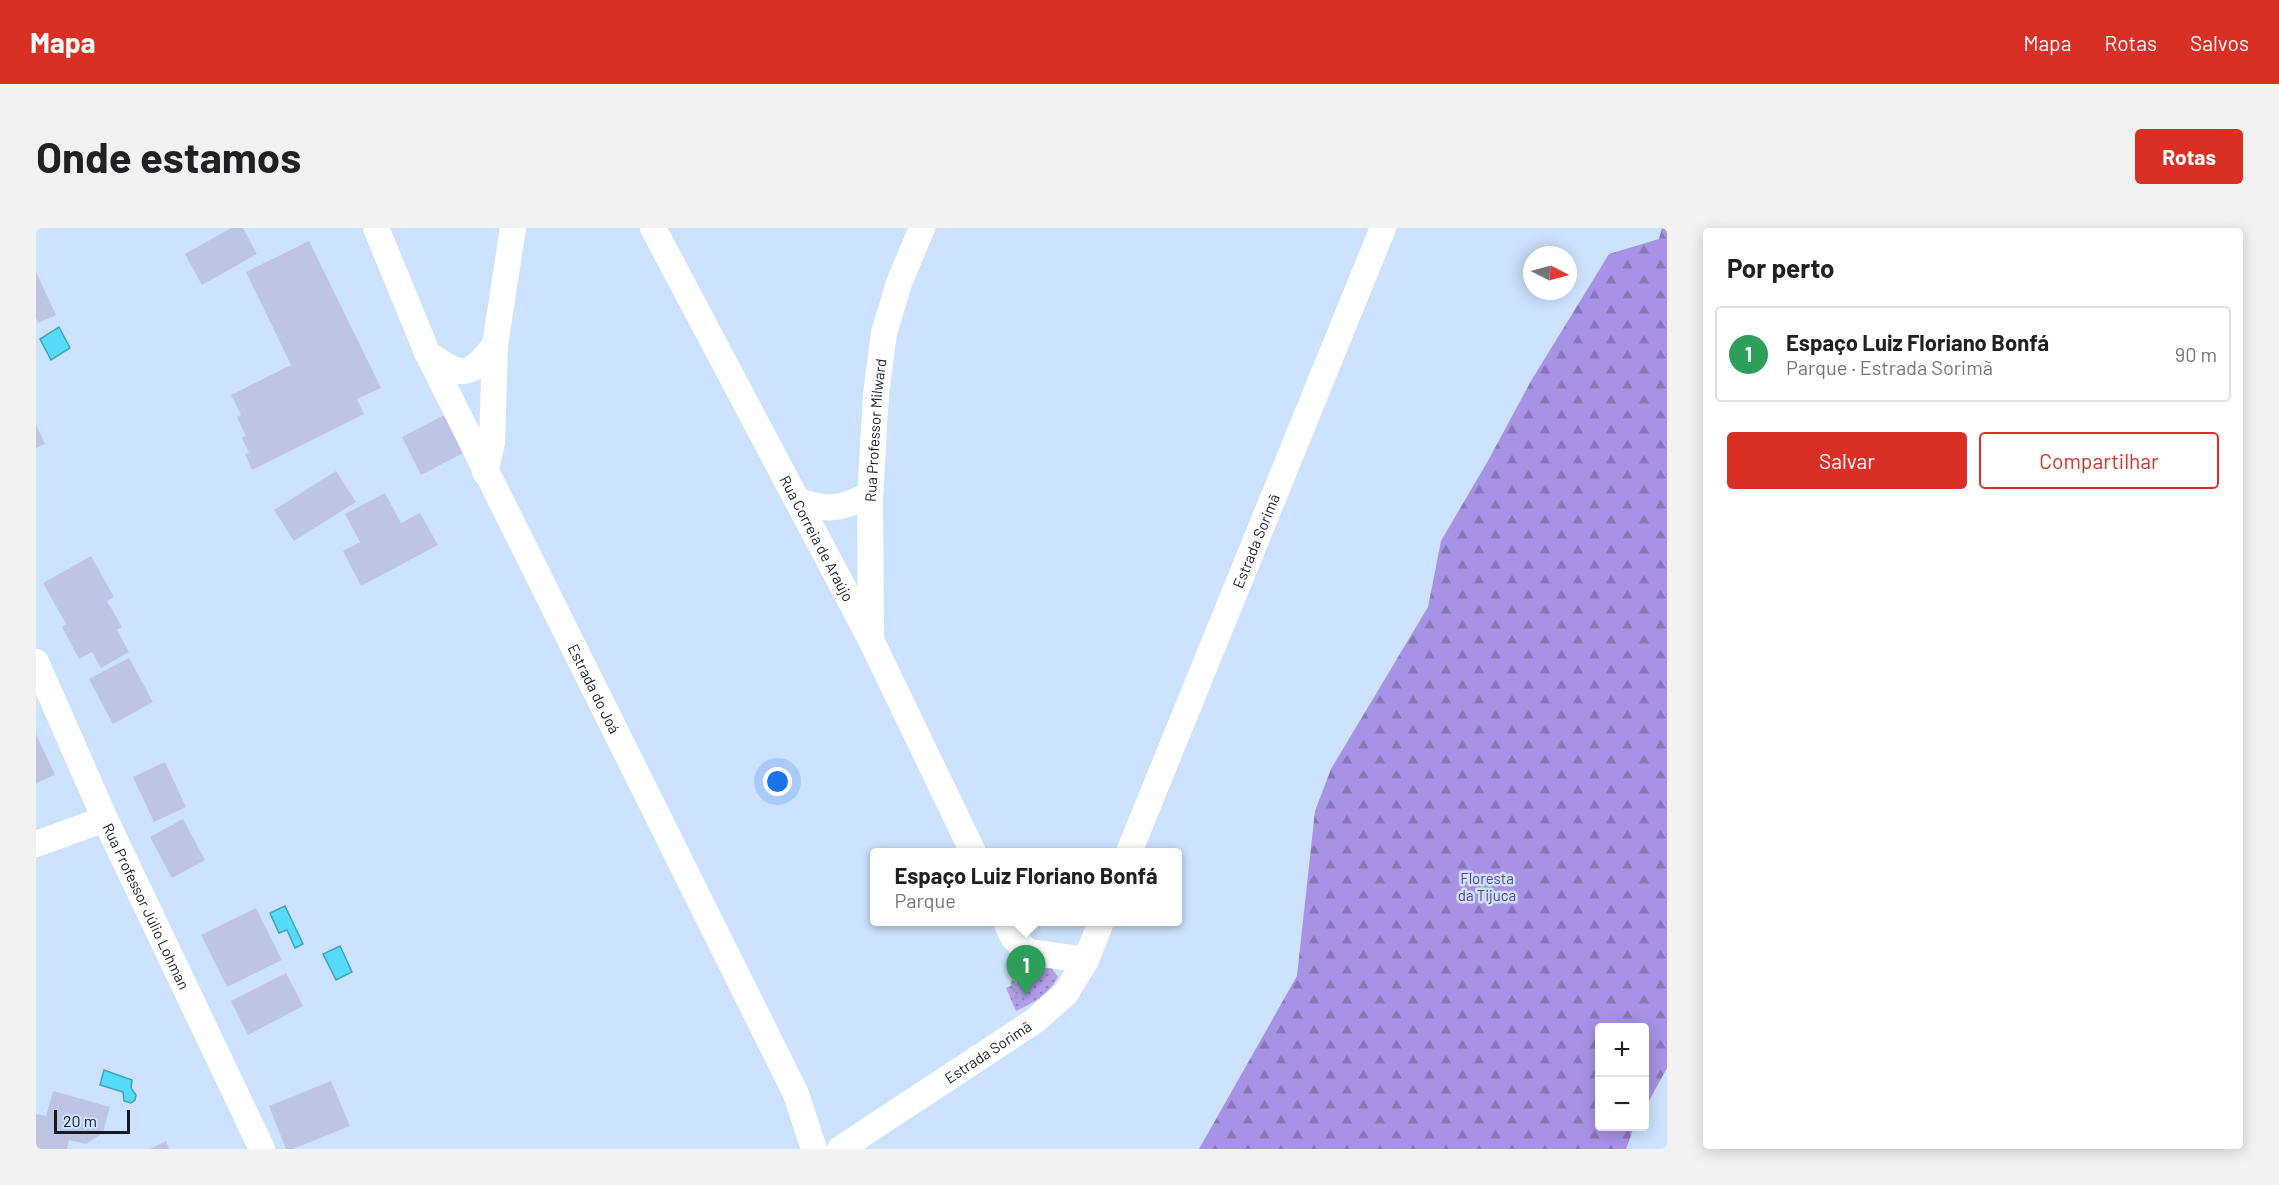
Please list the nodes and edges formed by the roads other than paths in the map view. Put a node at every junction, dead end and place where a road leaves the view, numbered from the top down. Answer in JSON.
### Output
{"nodes":[{"id":1,"x":376,"y":228,"type":"edge"},
{"id":2,"x":513,"y":228,"type":"edge"},
{"id":3,"x":653,"y":228,"type":"edge"},
{"id":4,"x":922,"y":228,"type":"edge"},
{"id":5,"x":1383,"y":228,"type":"edge"},
{"id":6,"x":495,"y":345,"type":"junction"},
{"id":7,"x":427,"y":352,"type":"junction"},
{"id":8,"x":486,"y":472,"type":"junction"},
{"id":9,"x":870,"y":494,"type":"junction"},
{"id":10,"x":797,"y":500,"type":"junction"},
{"id":11,"x":871,"y":640,"type":"junction"},
{"id":12,"x":36,"y":662,"type":"edge"},
{"id":13,"x":105,"y":819,"type":"junction"},
{"id":14,"x":36,"y":844,"type":"edge"},
{"id":15,"x":971,"y":848,"type":"edge"},
{"id":16,"x":1131,"y":848,"type":"edge"},
{"id":17,"x":1008,"y":926,"type":"edge"},
{"id":18,"x":1099,"y":926,"type":"edge"},
{"id":19,"x":1086,"y":960,"type":"junction"},
{"id":20,"x":262,"y":1149,"type":"edge"},
{"id":21,"x":814,"y":1149,"type":"edge"},
{"id":22,"x":840,"y":1149,"type":"edge"}],
"edges":[{"from":1,"to":7,"type":"street","name":"Estrada do Joá"},
{"from":2,"to":6,"type":"street"},
{"from":3,"to":10,"type":"street","name":"Rua Correia de Araújo"},
{"from":4,"to":9,"type":"street","name":"Rua Professor Milward"},
{"from":5,"to":16,"type":"street","name":"Estrada Sorimã"},
{"from":6,"to":7,"type":"street"},
{"from":6,"to":8,"type":"street"},
{"from":7,"to":8,"type":"street","name":"Estrada do Joá"},
{"from":8,"to":21,"type":"street","name":"Estrada do Joá"},
{"from":9,"to":10,"type":"street"},
{"from":9,"to":11,"type":"street","name":"Rua Professor Milward"},
{"from":10,"to":11,"type":"street","name":"Rua Correia de Araújo"},
{"from":11,"to":15,"type":"street","name":"Rua Correia de Araújo"},
{"from":12,"to":13,"type":"street","name":"Rua Professor Júlio Lohman"},
{"from":13,"to":14,"type":"street"},
{"from":13,"to":20,"type":"street","name":"Rua Professor Júlio Lohman"},
{"from":17,"to":19,"type":"street"},
{"from":18,"to":19,"type":"street","name":"Estrada Sorimã"},
{"from":19,"to":22,"type":"street","name":"Estrada Sorimã"}]}
